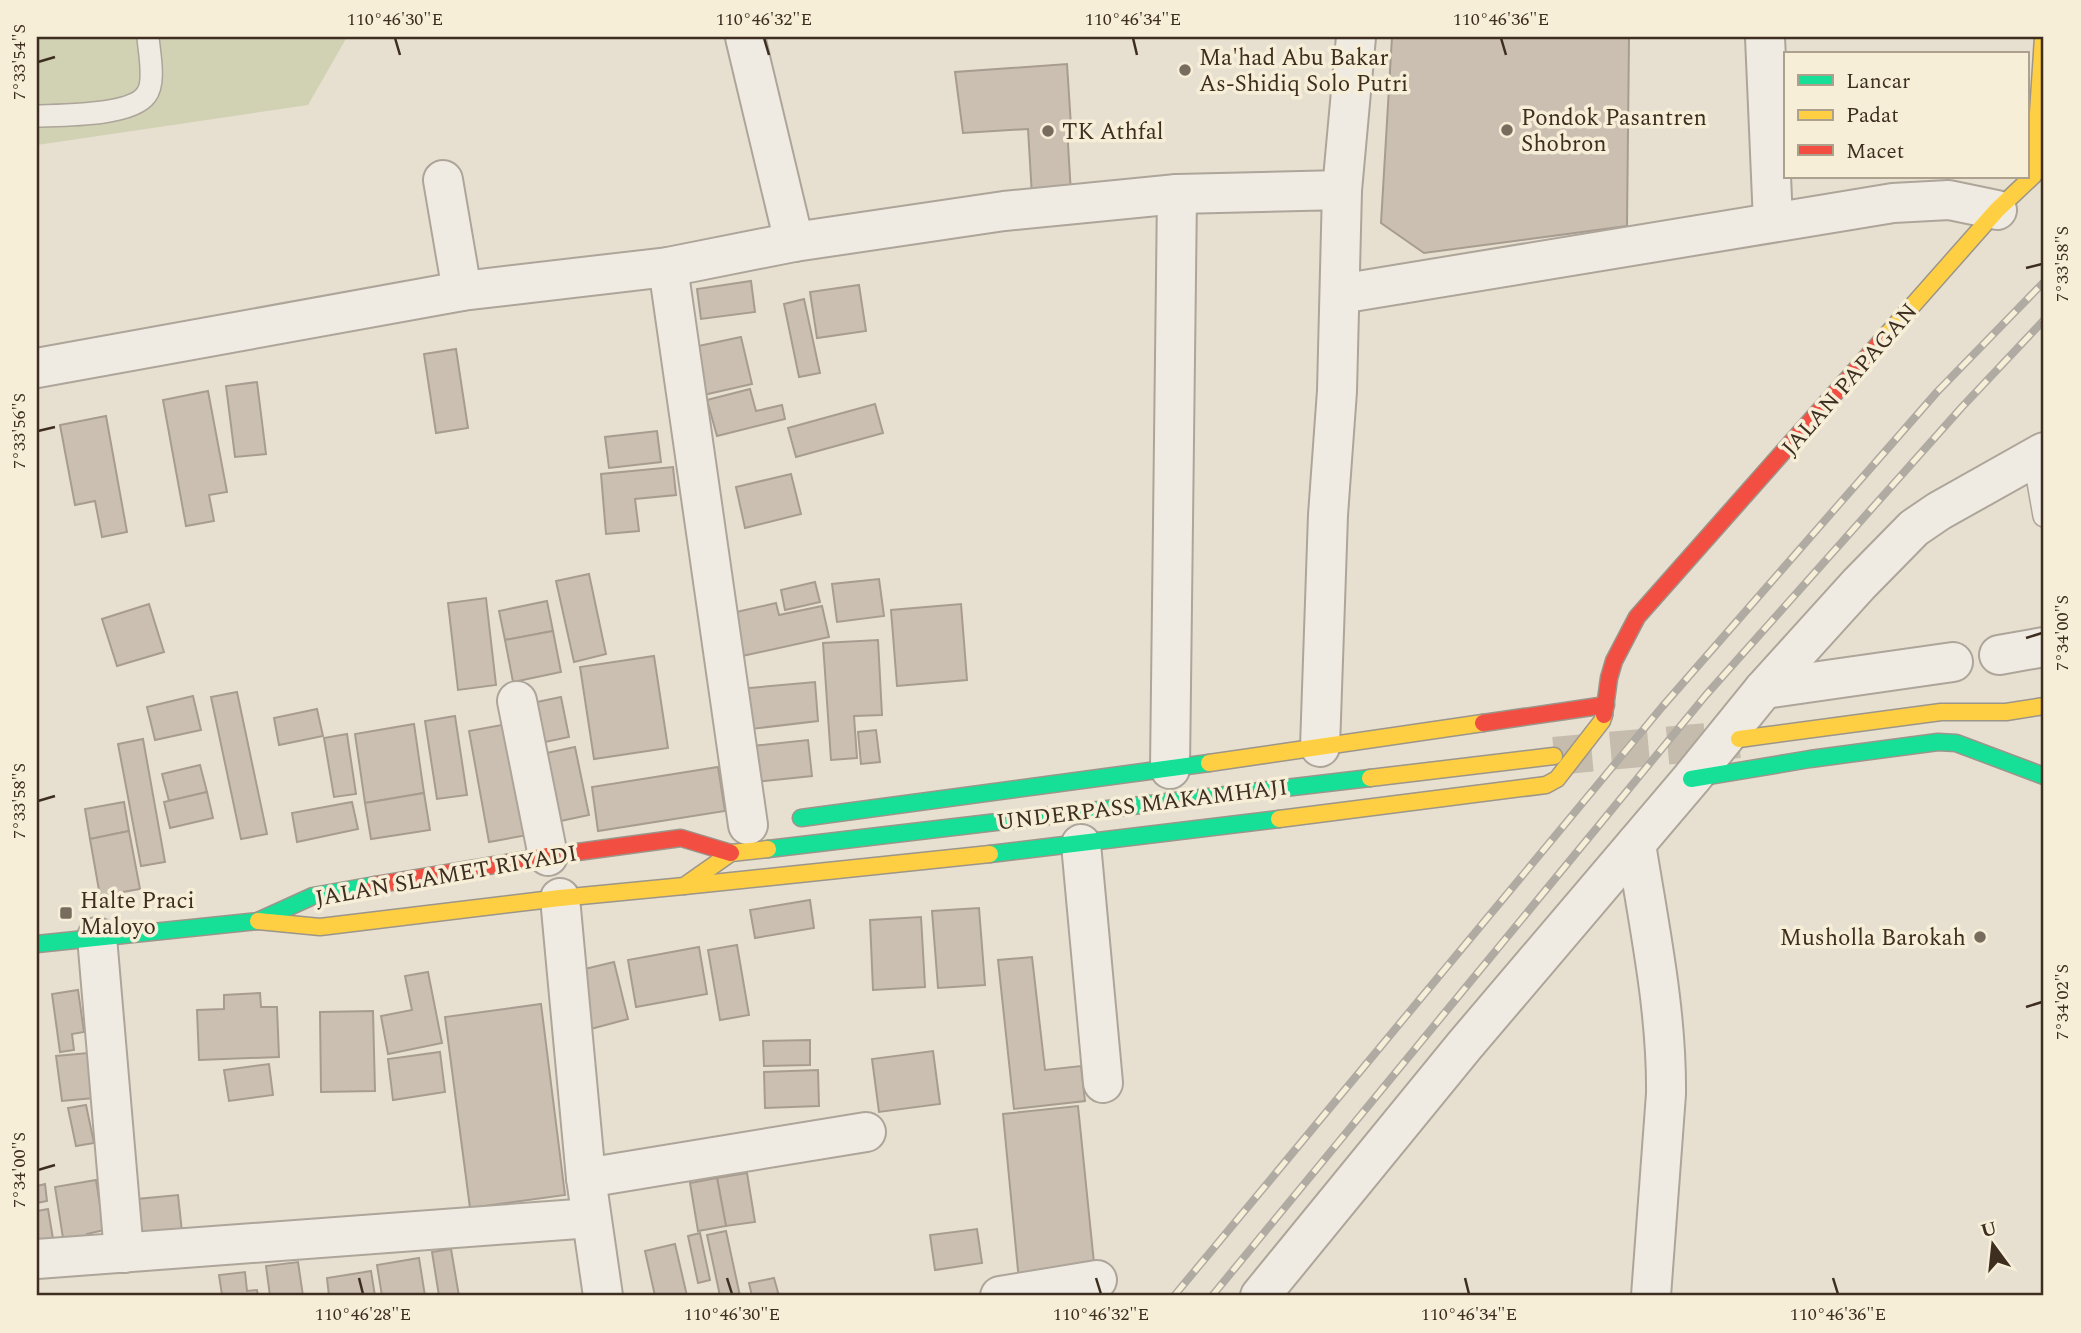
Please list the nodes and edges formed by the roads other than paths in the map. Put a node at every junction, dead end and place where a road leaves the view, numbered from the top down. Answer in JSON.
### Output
{"nodes":[{"id":1,"x":148,"y":37,"type":"edge"},
{"id":2,"x":745,"y":37,"type":"edge"},
{"id":3,"x":1356,"y":37,"type":"edge"},
{"id":4,"x":1765,"y":37,"type":"edge"},
{"id":5,"x":2043,"y":37,"type":"edge"},
{"id":6,"x":37,"y":117,"type":"edge"},
{"id":7,"x":2039,"y":171,"type":"edge"},
{"id":8,"x":443,"y":180,"type":"dead end"},
{"id":9,"x":1342,"y":190,"type":"junction"},
{"id":10,"x":1177,"y":194,"type":"junction"},
{"id":11,"x":1997,"y":210,"type":"junction"},
{"id":12,"x":1773,"y":222,"type":"junction"},
{"id":13,"x":794,"y":242,"type":"junction"},
{"id":14,"x":667,"y":267,"type":"junction"},
{"id":15,"x":462,"y":291,"type":"junction"},
{"id":16,"x":1340,"y":294,"type":"junction"},
{"id":17,"x":37,"y":368,"type":"edge"},
{"id":18,"x":2039,"y":456,"type":"edge"},
{"id":19,"x":2044,"y":516,"type":"edge"},
{"id":20,"x":2044,"y":647,"type":"edge"},
{"id":21,"x":1999,"y":656,"type":"dead end"},
{"id":22,"x":1953,"y":662,"type":"dead end"},
{"id":23,"x":1764,"y":689,"type":"junction"},
{"id":24,"x":1992,"y":694,"type":"dead end"},
{"id":25,"x":517,"y":701,"type":"dead end"},
{"id":26,"x":1606,"y":705,"type":"junction"},
{"id":27,"x":2044,"y":706,"type":"edge"},
{"id":28,"x":1941,"y":712,"type":"junction"},
{"id":29,"x":1739,"y":738,"type":"tunnel mouth"},
{"id":30,"x":1320,"y":747,"type":"junction"},
{"id":31,"x":1554,"y":756,"type":"tunnel mouth"},
{"id":32,"x":1170,"y":769,"type":"junction"},
{"id":33,"x":2044,"y":776,"type":"edge"},
{"id":34,"x":1691,"y":779,"type":"junction"},
{"id":35,"x":789,"y":820,"type":"dead end"},
{"id":36,"x":739,"y":832,"type":"junction"},
{"id":37,"x":681,"y":838,"type":"junction"},
{"id":38,"x":1081,"y":844,"type":"junction"},
{"id":39,"x":1636,"y":844,"type":"junction"},
{"id":40,"x":548,"y":856,"type":"junction"},
{"id":41,"x":684,"y":886,"type":"junction"},
{"id":42,"x":560,"y":898,"type":"junction"},
{"id":43,"x":258,"y":920,"type":"junction"},
{"id":44,"x":97,"y":937,"type":"junction"},
{"id":45,"x":37,"y":944,"type":"edge"},
{"id":46,"x":1103,"y":1083,"type":"dead end"},
{"id":47,"x":866,"y":1132,"type":"dead end"},
{"id":48,"x":586,"y":1178,"type":"junction"},
{"id":49,"x":591,"y":1218,"type":"junction"},
{"id":50,"x":124,"y":1253,"type":"junction"},
{"id":51,"x":37,"y":1259,"type":"edge"},
{"id":52,"x":1097,"y":1280,"type":"dead end"},
{"id":53,"x":603,"y":1296,"type":"edge"},
{"id":54,"x":1000,"y":1296,"type":"edge"},
{"id":55,"x":1260,"y":1296,"type":"edge"},
{"id":56,"x":1651,"y":1296,"type":"edge"}],
"edges":[{"from":1,"to":6,"type":"lane"},
{"from":2,"to":13,"type":"street"},
{"from":3,"to":9,"type":"street"},
{"from":4,"to":12,"type":"street"},
{"from":5,"to":7,"type":"street","name":"JALAN PAPAGAN"},
{"from":7,"to":11,"type":"street","name":"JALAN PAPAGAN"},
{"from":8,"to":15,"type":"street"},
{"from":9,"to":10,"type":"street"},
{"from":9,"to":16,"type":"street"},
{"from":10,"to":13,"type":"street"},
{"from":10,"to":32,"type":"street"},
{"from":11,"to":12,"type":"street"},
{"from":11,"to":26,"type":"street","name":"JALAN PAPAGAN"},
{"from":12,"to":16,"type":"street"},
{"from":13,"to":14,"type":"street"},
{"from":14,"to":15,"type":"street"},
{"from":14,"to":36,"type":"street"},
{"from":15,"to":17,"type":"street"},
{"from":16,"to":30,"type":"street"},
{"from":18,"to":19,"type":"lane"},
{"from":18,"to":23,"type":"street"},
{"from":20,"to":21,"type":"street"},
{"from":22,"to":23,"type":"street"},
{"from":23,"to":34,"type":"street"},
{"from":24,"to":28,"type":"street"},
{"from":25,"to":40,"type":"street"},
{"from":26,"to":30,"type":"street"},
{"from":26,"to":38,"type":"street","name":"JALAN PAPAGAN"},
{"from":27,"to":28,"type":"street"},
{"from":28,"to":29,"type":"street"},
{"from":30,"to":32,"type":"street"},
{"from":31,"to":36,"type":"street","name":"UNDERPASS MAKAMHAJI"},
{"from":32,"to":35,"type":"street"},
{"from":33,"to":34,"type":"street"},
{"from":34,"to":39,"type":"street"},
{"from":36,"to":37,"type":"street","name":"JALAN SLAMET RIYADI"},
{"from":36,"to":37,"type":"street","name":"UNDERPASS MAKAMHAJI"},
{"from":36,"to":41,"type":"street"},
{"from":37,"to":40,"type":"street","name":"JALAN SLAMET RIYADI"},
{"from":38,"to":41,"type":"street","name":"JALAN PAPAGAN"},
{"from":38,"to":46,"type":"street"},
{"from":39,"to":55,"type":"street"},
{"from":39,"to":56,"type":"street"},
{"from":40,"to":43,"type":"street","name":"JALAN SLAMET RIYADI"},
{"from":41,"to":42,"type":"street","name":"JALAN PAPAGAN"},
{"from":42,"to":43,"type":"street","name":"JALAN PAPAGAN"},
{"from":42,"to":48,"type":"street"},
{"from":43,"to":44,"type":"street","name":"JALAN SLAMET RIYADI"},
{"from":44,"to":45,"type":"street","name":"JALAN SLAMET RIYADI"},
{"from":44,"to":50,"type":"street"},
{"from":47,"to":48,"type":"street"},
{"from":48,"to":49,"type":"street"},
{"from":49,"to":50,"type":"street"},
{"from":49,"to":53,"type":"street"},
{"from":50,"to":51,"type":"street"},
{"from":52,"to":54,"type":"street"}]}
